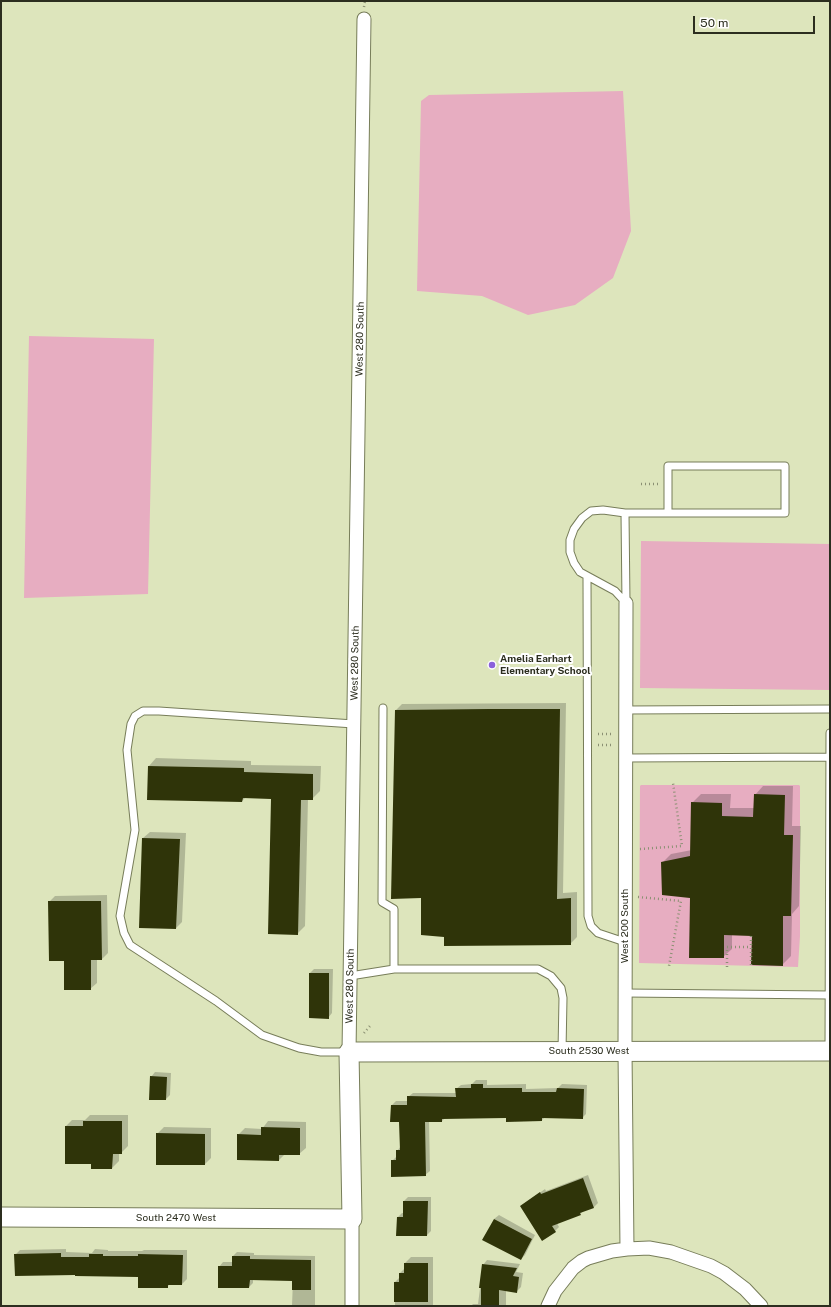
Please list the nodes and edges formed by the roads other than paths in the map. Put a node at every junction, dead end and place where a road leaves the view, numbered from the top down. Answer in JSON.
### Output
{"nodes":[{"id":1,"x":364,"y":19,"type":"dead end"},
{"id":2,"x":625,"y":513,"type":"junction"},
{"id":3,"x":668,"y":513,"type":"junction"},
{"id":4,"x":587,"y":577,"type":"junction"},
{"id":5,"x":626,"y":603,"type":"junction"},
{"id":6,"x":383,"y":708,"type":"dead end"},
{"id":7,"x":830,"y":709,"type":"edge"},
{"id":8,"x":626,"y":710,"type":"junction"},
{"id":9,"x":354,"y":724,"type":"junction"},
{"id":10,"x":830,"y":733,"type":"edge"},
{"id":11,"x":830,"y":757,"type":"edge"},
{"id":12,"x":626,"y":758,"type":"junction"},
{"id":13,"x":625,"y":942,"type":"junction"},
{"id":14,"x":394,"y":969,"type":"junction"},
{"id":15,"x":350,"y":976,"type":"junction"},
{"id":16,"x":625,"y":993,"type":"junction"},
{"id":17,"x":829,"y":995,"type":"junction"},
{"id":18,"x":625,"y":1051,"type":"junction"},
{"id":19,"x":829,"y":1051,"type":"edge"},
{"id":20,"x":349,"y":1052,"type":"junction"},
{"id":21,"x":562,"y":1052,"type":"junction"},
{"id":22,"x":1,"y":1216,"type":"edge"},
{"id":23,"x":352,"y":1220,"type":"junction"},
{"id":24,"x":627,"y":1249,"type":"junction"},
{"id":25,"x":352,"y":1306,"type":"edge"},
{"id":26,"x":548,"y":1306,"type":"edge"},
{"id":27,"x":761,"y":1306,"type":"edge"}],
"edges":[{"from":1,"to":9,"type":"street","name":"West 280 South"},
{"from":2,"to":3,"type":"lane"},
{"from":2,"to":4,"type":"lane"},
{"from":2,"to":5,"type":"lane"},
{"from":3,"to":3,"type":"lane"},
{"from":4,"to":5,"type":"lane"},
{"from":4,"to":13,"type":"lane"},
{"from":5,"to":8,"type":"street","name":"West 200 South"},
{"from":6,"to":14,"type":"lane"},
{"from":7,"to":8,"type":"lane"},
{"from":8,"to":12,"type":"street","name":"West 200 South"},
{"from":9,"to":15,"type":"street","name":"West 280 South"},
{"from":9,"to":20,"type":"lane"},
{"from":10,"to":11,"type":"lane"},
{"from":11,"to":12,"type":"lane"},
{"from":11,"to":17,"type":"lane"},
{"from":12,"to":13,"type":"street","name":"West 200 South"},
{"from":13,"to":16,"type":"street","name":"West 200 South"},
{"from":14,"to":15,"type":"lane"},
{"from":14,"to":21,"type":"lane"},
{"from":15,"to":20,"type":"street","name":"West 280 South"},
{"from":16,"to":17,"type":"lane"},
{"from":16,"to":18,"type":"street","name":"West 200 South"},
{"from":17,"to":19,"type":"lane"},
{"from":18,"to":19,"type":"street","name":"South 2530 West"},
{"from":18,"to":21,"type":"street","name":"South 2530 West"},
{"from":18,"to":24,"type":"street","name":"West 200 South"},
{"from":20,"to":21,"type":"street","name":"South 2530 West"},
{"from":20,"to":23,"type":"street","name":"West 280 South"},
{"from":22,"to":23,"type":"street","name":"South 2470 West"},
{"from":23,"to":25,"type":"street","name":"West 280 South"},
{"from":24,"to":26,"type":"street"},
{"from":24,"to":27,"type":"street"}]}
